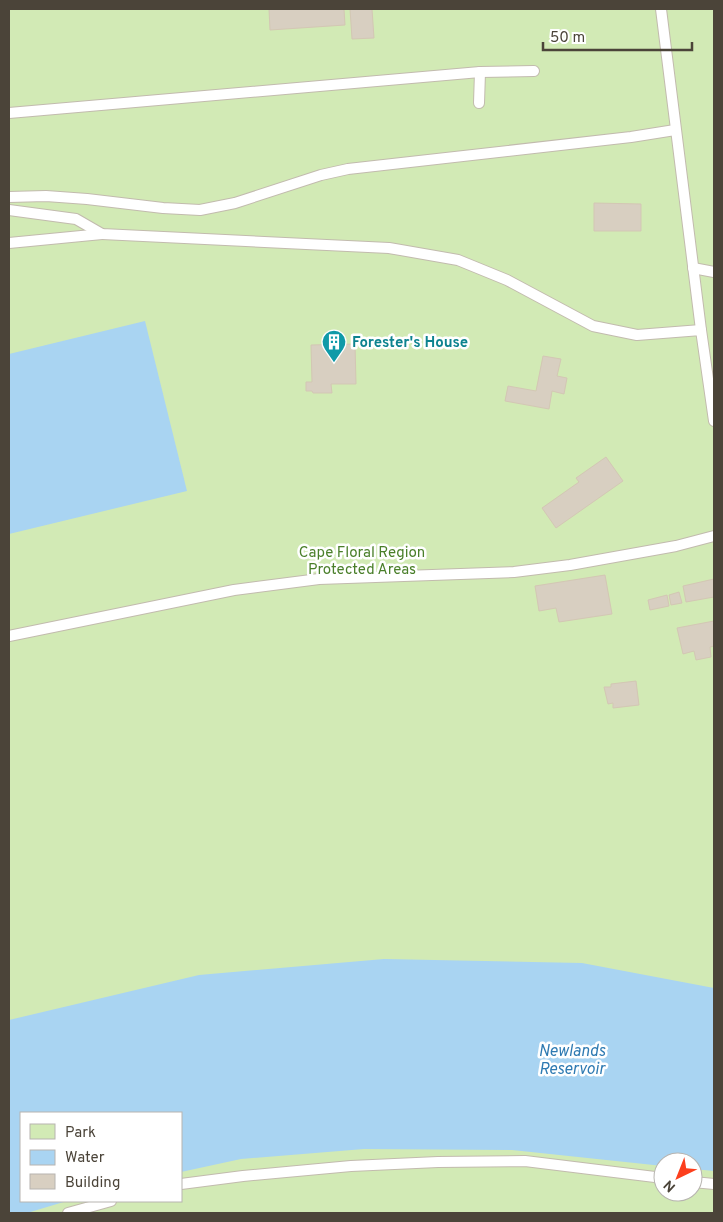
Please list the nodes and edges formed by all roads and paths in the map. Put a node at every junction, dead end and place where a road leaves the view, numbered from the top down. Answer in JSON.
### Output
{"nodes":[{"id":1,"x":661,"y":9,"type":"edge"},
{"id":2,"x":534,"y":71,"type":"dead end"},
{"id":3,"x":480,"y":72,"type":"junction"},
{"id":4,"x":479,"y":103,"type":"dead end"},
{"id":5,"x":9,"y":113,"type":"edge"},
{"id":6,"x":675,"y":130,"type":"junction"},
{"id":7,"x":9,"y":197,"type":"edge"},
{"id":8,"x":9,"y":210,"type":"edge"},
{"id":9,"x":102,"y":234,"type":"junction"},
{"id":10,"x":9,"y":244,"type":"edge"},
{"id":11,"x":693,"y":268,"type":"junction"},
{"id":12,"x":714,"y":272,"type":"edge"},
{"id":13,"x":701,"y":330,"type":"junction"},
{"id":14,"x":714,"y":422,"type":"edge"},
{"id":15,"x":714,"y":536,"type":"edge"},
{"id":16,"x":9,"y":636,"type":"edge"},
{"id":17,"x":653,"y":1177,"type":"edge"},
{"id":18,"x":182,"y":1184,"type":"edge"},
{"id":19,"x":108,"y":1202,"type":"edge"},
{"id":20,"x":68,"y":1213,"type":"edge"}],
"edges":[{"from":1,"to":6,"type":"lane"},
{"from":2,"to":3,"type":"lane"},
{"from":3,"to":4,"type":"lane"},
{"from":3,"to":5,"type":"lane"},
{"from":6,"to":7,"type":"lane"},
{"from":6,"to":11,"type":"lane"},
{"from":8,"to":9,"type":"lane"},
{"from":9,"to":10,"type":"lane"},
{"from":9,"to":13,"type":"lane"},
{"from":11,"to":12,"type":"lane"},
{"from":11,"to":13,"type":"lane"},
{"from":13,"to":14,"type":"lane"},
{"from":15,"to":16,"type":"lane"},
{"from":17,"to":18,"type":"lane"},
{"from":19,"to":20,"type":"lane"}]}
